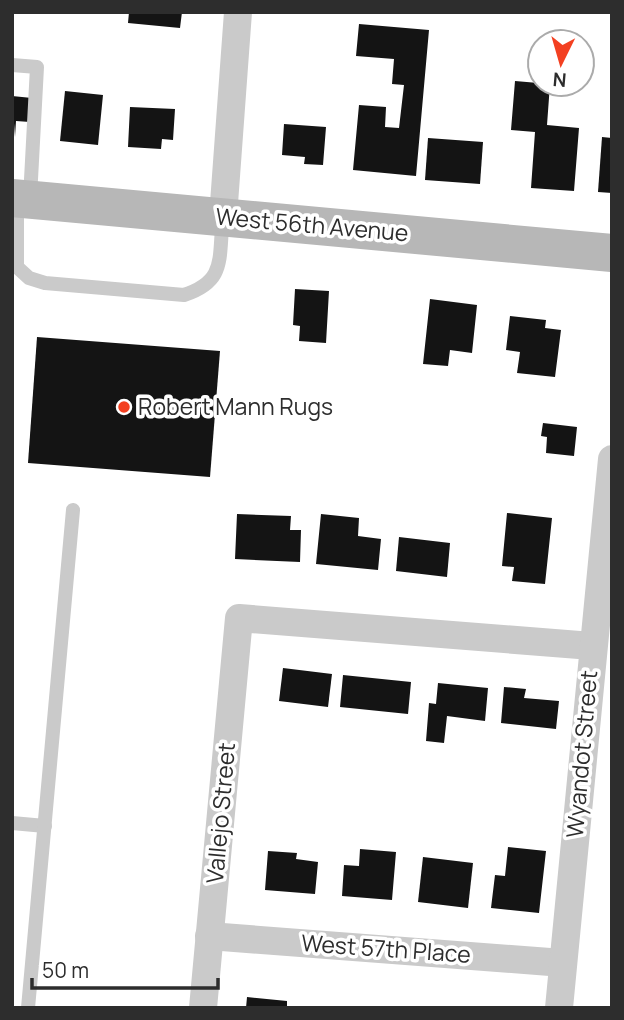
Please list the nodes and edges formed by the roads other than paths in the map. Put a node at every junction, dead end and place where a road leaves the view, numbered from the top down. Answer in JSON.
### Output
{"nodes":[{"id":1,"x":238,"y":12,"type":"edge"},
{"id":2,"x":12,"y":65,"type":"edge"},
{"id":3,"x":20,"y":199,"type":"edge"},
{"id":4,"x":223,"y":217,"type":"junction"},
{"id":5,"x":612,"y":253,"type":"edge"},
{"id":6,"x":612,"y":459,"type":"edge"},
{"id":7,"x":73,"y":510,"type":"dead end"},
{"id":8,"x":592,"y":646,"type":"junction"},
{"id":9,"x":12,"y":823,"type":"edge"},
{"id":10,"x":45,"y":826,"type":"junction"},
{"id":11,"x":209,"y":936,"type":"junction"},
{"id":12,"x":564,"y":963,"type":"junction"},
{"id":13,"x":29,"y":1008,"type":"edge"},
{"id":14,"x":202,"y":1008,"type":"edge"},
{"id":15,"x":559,"y":1008,"type":"edge"}],
"edges":[{"from":1,"to":4,"type":"street"},
{"from":2,"to":3,"type":"lane"},
{"from":3,"to":4,"type":"street","name":"West 56th Avenue"},
{"from":3,"to":4,"type":"lane"},
{"from":4,"to":5,"type":"street","name":"West 56th Avenue"},
{"from":6,"to":8,"type":"street","name":"Wyandot Street"},
{"from":7,"to":10,"type":"lane"},
{"from":8,"to":11,"type":"street","name":"Vallejo Street"},
{"from":8,"to":12,"type":"street","name":"Wyandot Street"},
{"from":9,"to":10,"type":"lane"},
{"from":10,"to":13,"type":"lane"},
{"from":11,"to":12,"type":"street","name":"West 57th Place"},
{"from":11,"to":14,"type":"street","name":"Vallejo Street"},
{"from":12,"to":15,"type":"street","name":"Wyandot Street"}]}
